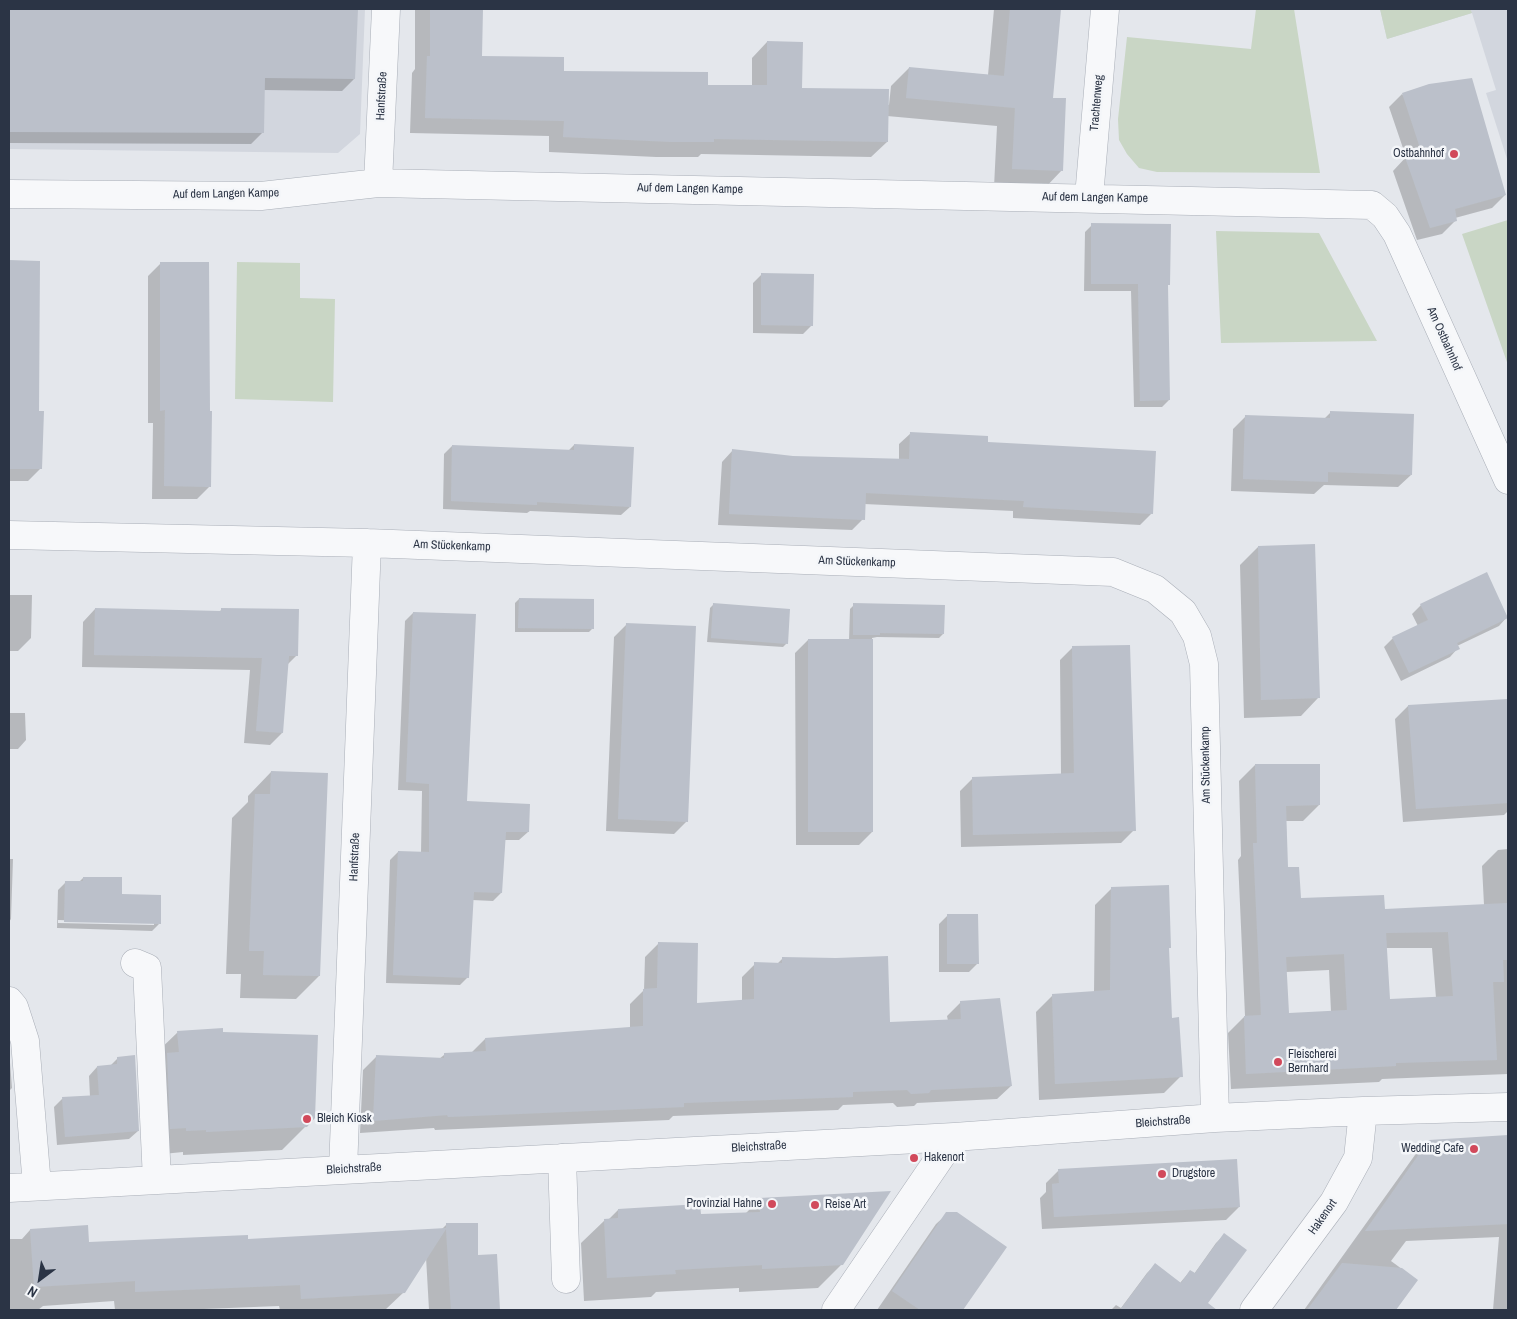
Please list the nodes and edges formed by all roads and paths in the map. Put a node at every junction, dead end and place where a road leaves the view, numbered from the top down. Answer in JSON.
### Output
{"nodes":[{"id":1,"x":386,"y":9,"type":"edge"},
{"id":2,"x":1105,"y":9,"type":"edge"},
{"id":3,"x":378,"y":182,"type":"junction"},
{"id":4,"x":9,"y":194,"type":"edge"},
{"id":5,"x":1089,"y":197,"type":"junction"},
{"id":6,"x":1372,"y":205,"type":"joint"},
{"id":7,"x":1508,"y":480,"type":"edge"},
{"id":8,"x":9,"y":535,"type":"edge"},
{"id":9,"x":367,"y":543,"type":"junction"},
{"id":10,"x":135,"y":963,"type":"dead end"},
{"id":11,"x":9,"y":1001,"type":"edge"},
{"id":12,"x":1508,"y":1107,"type":"edge"},
{"id":13,"x":1363,"y":1111,"type":"junction"},
{"id":14,"x":1215,"y":1118,"type":"junction"},
{"id":15,"x":954,"y":1137,"type":"junction"},
{"id":16,"x":562,"y":1158,"type":"junction"},
{"id":17,"x":344,"y":1170,"type":"junction"},
{"id":18,"x":157,"y":1180,"type":"junction"},
{"id":19,"x":37,"y":1186,"type":"junction"},
{"id":20,"x":9,"y":1188,"type":"edge"},
{"id":21,"x":566,"y":1279,"type":"dead end"},
{"id":22,"x":836,"y":1310,"type":"edge"},
{"id":23,"x":1254,"y":1310,"type":"edge"}],
"edges":[{"from":1,"to":3,"type":"street","name":"Hanfstraße"},
{"from":2,"to":5,"type":"street","name":"Trachtenweg"},
{"from":3,"to":4,"type":"street","name":"Auf dem Langen Kampe"},
{"from":3,"to":5,"type":"street","name":"Auf dem Langen Kampe"},
{"from":5,"to":6,"type":"street","name":"Auf dem Langen Kampe"},
{"from":6,"to":7,"type":"street","name":"Am Ostbahnhof"},
{"from":8,"to":9,"type":"street","name":"Am Stückenkamp"},
{"from":9,"to":14,"type":"street","name":"Am Stückenkamp"},
{"from":9,"to":17,"type":"street","name":"Hanfstraße"},
{"from":10,"to":18,"type":"street"},
{"from":11,"to":19,"type":"street"},
{"from":12,"to":13,"type":"street","name":"Bleichstraße"},
{"from":13,"to":14,"type":"street","name":"Bleichstraße"},
{"from":13,"to":23,"type":"street","name":"Hakenort"},
{"from":14,"to":15,"type":"street","name":"Bleichstraße"},
{"from":15,"to":16,"type":"street","name":"Bleichstraße"},
{"from":15,"to":22,"type":"street"},
{"from":16,"to":17,"type":"street","name":"Bleichstraße"},
{"from":16,"to":21,"type":"street"},
{"from":17,"to":18,"type":"street","name":"Bleichstraße"},
{"from":18,"to":19,"type":"street","name":"Bleichstraße"},
{"from":19,"to":20,"type":"street","name":"Bleichstraße"}]}
